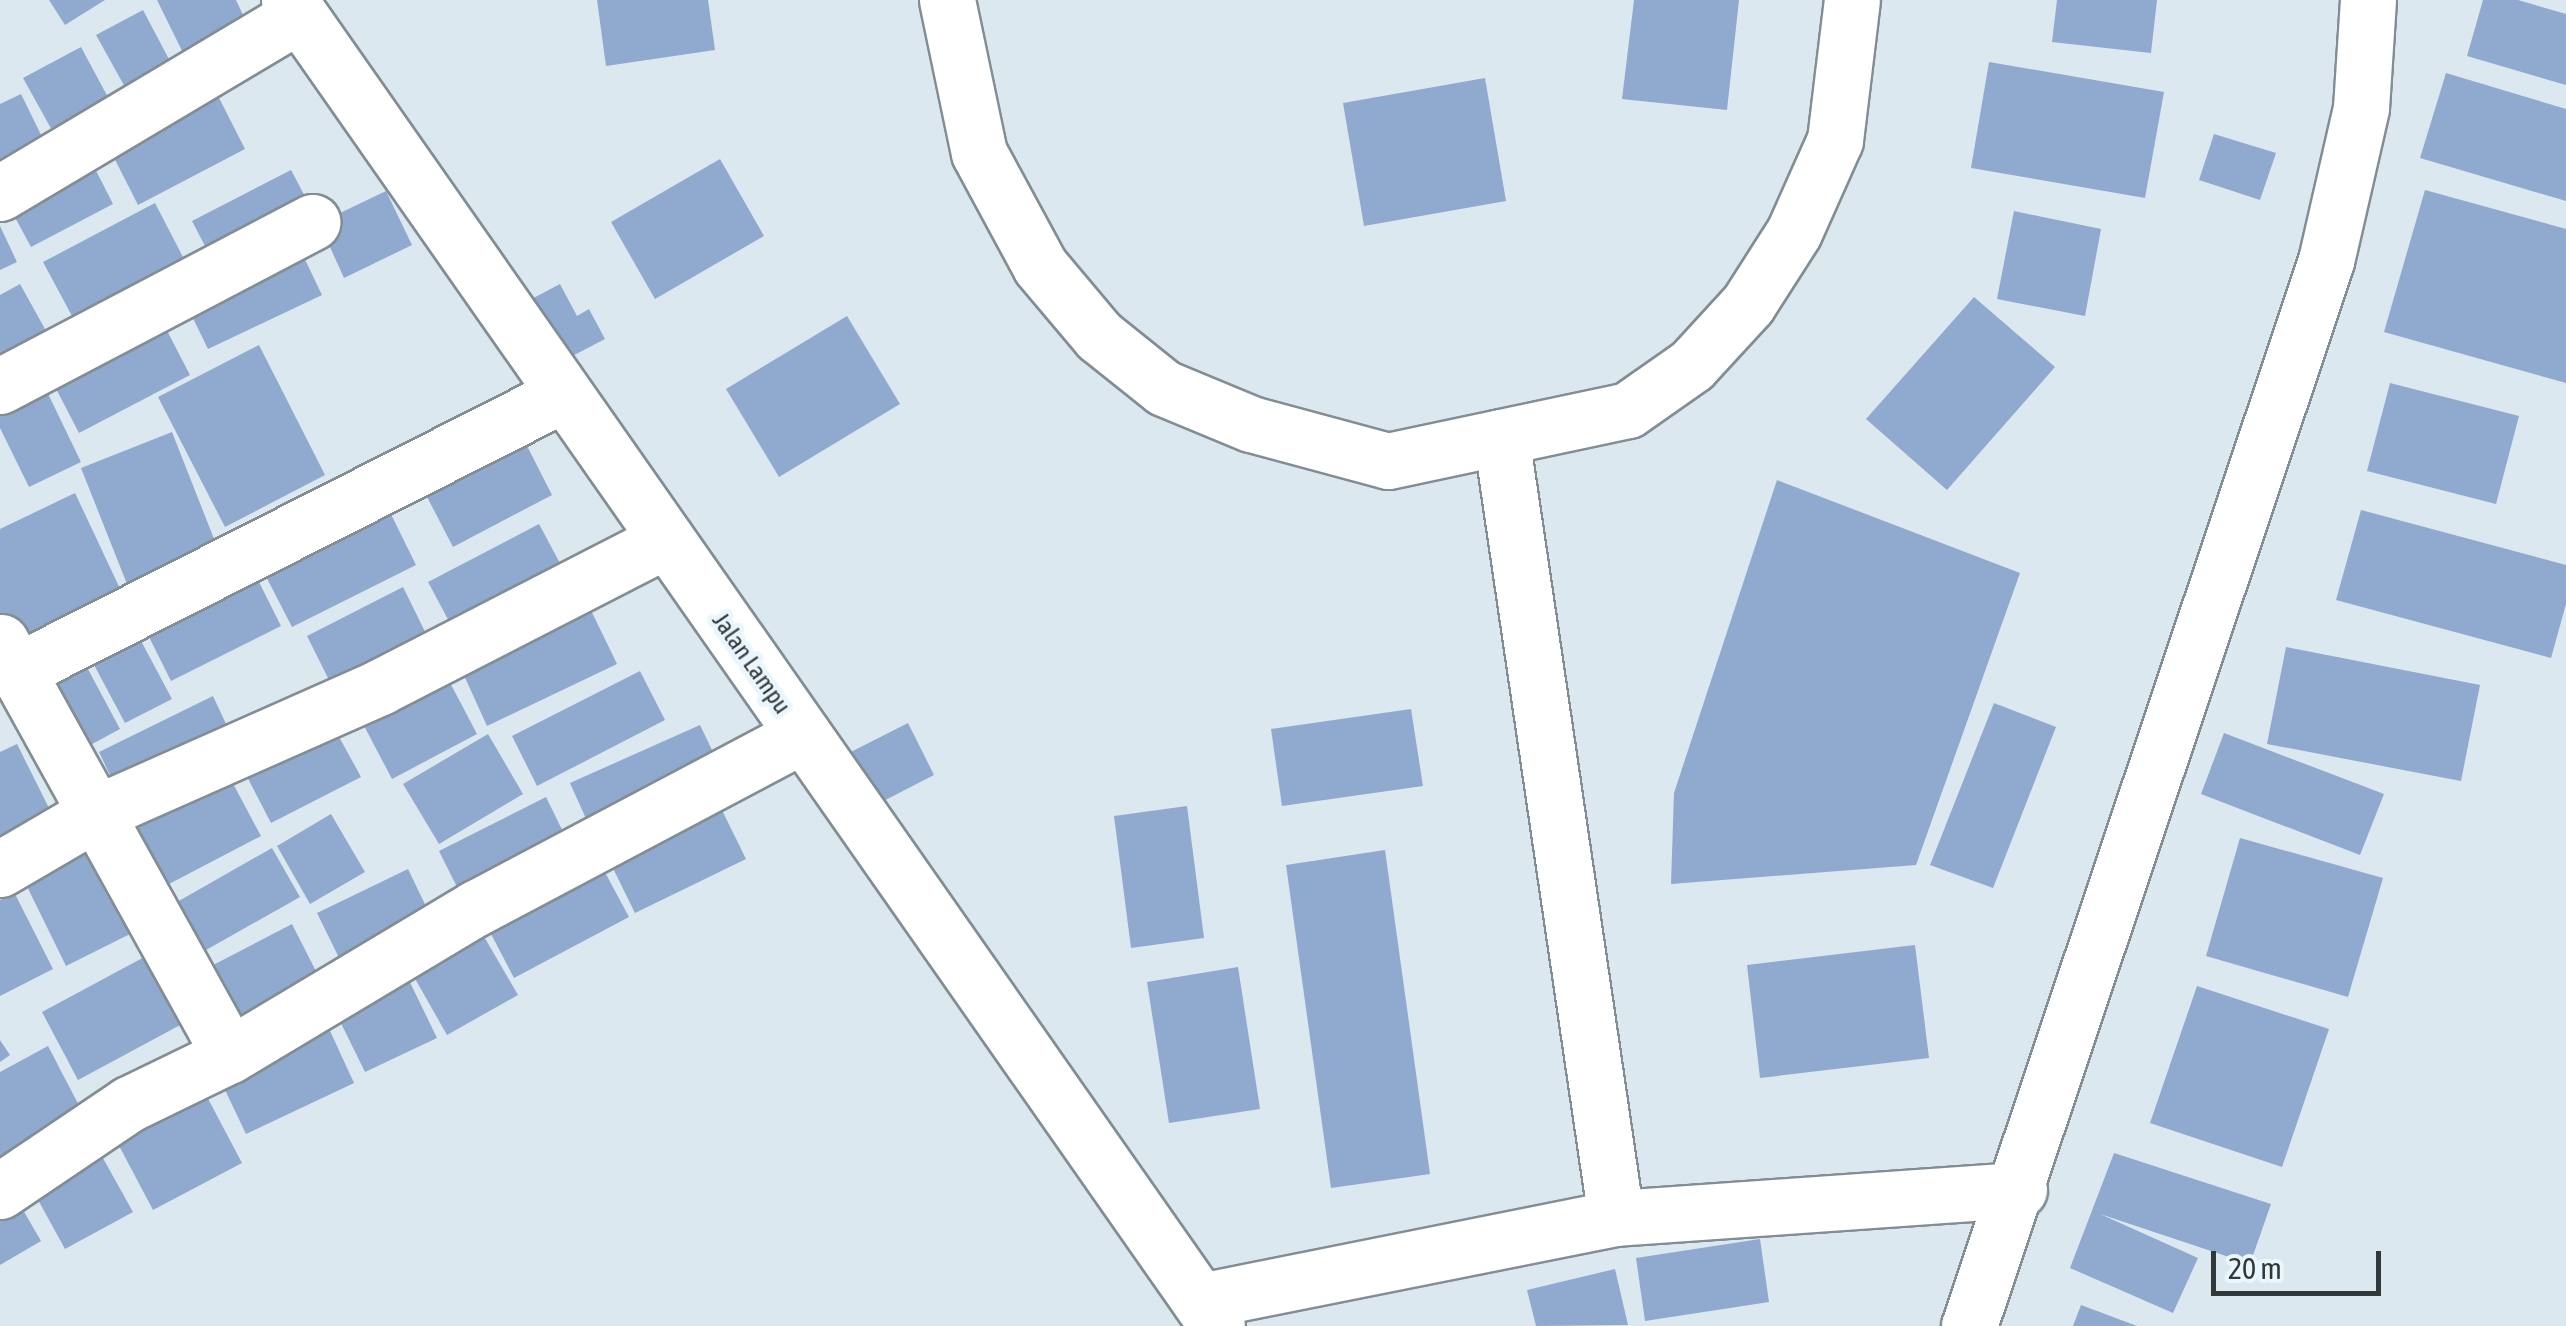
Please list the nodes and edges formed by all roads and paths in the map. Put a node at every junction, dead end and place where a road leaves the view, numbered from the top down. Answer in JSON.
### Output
{"nodes":[{"id":1,"x":947,"y":0,"type":"edge"},
{"id":2,"x":1852,"y":0,"type":"edge"},
{"id":3,"x":2368,"y":0,"type":"edge"},
{"id":4,"x":294,"y":8,"type":"edge"},
{"id":5,"x":0,"y":193,"type":"edge"},
{"id":6,"x":313,"y":222,"type":"dead end"},
{"id":7,"x":0,"y":386,"type":"edge"},
{"id":8,"x":564,"y":394,"type":"junction"},
{"id":9,"x":1502,"y":437,"type":"junction"},
{"id":10,"x":666,"y":540,"type":"junction"},
{"id":11,"x":10,"y":656,"type":"edge"},
{"id":12,"x":803,"y":735,"type":"junction"},
{"id":13,"x":96,"y":812,"type":"junction"},
{"id":14,"x":0,"y":869,"type":"edge"},
{"id":15,"x":230,"y":1054,"type":"junction"},
{"id":16,"x":2018,"y":1190,"type":"junction"},
{"id":17,"x":0,"y":1191,"type":"edge"},
{"id":18,"x":1616,"y":1218,"type":"junction"},
{"id":19,"x":1209,"y":1314,"type":"edge"},
{"id":20,"x":1970,"y":1326,"type":"edge"}],
"edges":[{"from":1,"to":9,"type":"street"},
{"from":2,"to":9,"type":"street"},
{"from":3,"to":16,"type":"street"},
{"from":4,"to":5,"type":"street"},
{"from":4,"to":8,"type":"street","name":"Jalan Lampu"},
{"from":6,"to":7,"type":"street"},
{"from":8,"to":10,"type":"street","name":"Jalan Lampu"},
{"from":8,"to":11,"type":"street"},
{"from":9,"to":18,"type":"street"},
{"from":10,"to":12,"type":"street","name":"Jalan Lampu"},
{"from":10,"to":13,"type":"street"},
{"from":11,"to":13,"type":"street"},
{"from":12,"to":15,"type":"street"},
{"from":12,"to":19,"type":"street","name":"Jalan Lampu"},
{"from":13,"to":14,"type":"street"},
{"from":13,"to":15,"type":"street"},
{"from":15,"to":17,"type":"street"},
{"from":16,"to":18,"type":"street"},
{"from":16,"to":20,"type":"street"},
{"from":18,"to":19,"type":"street"}]}
